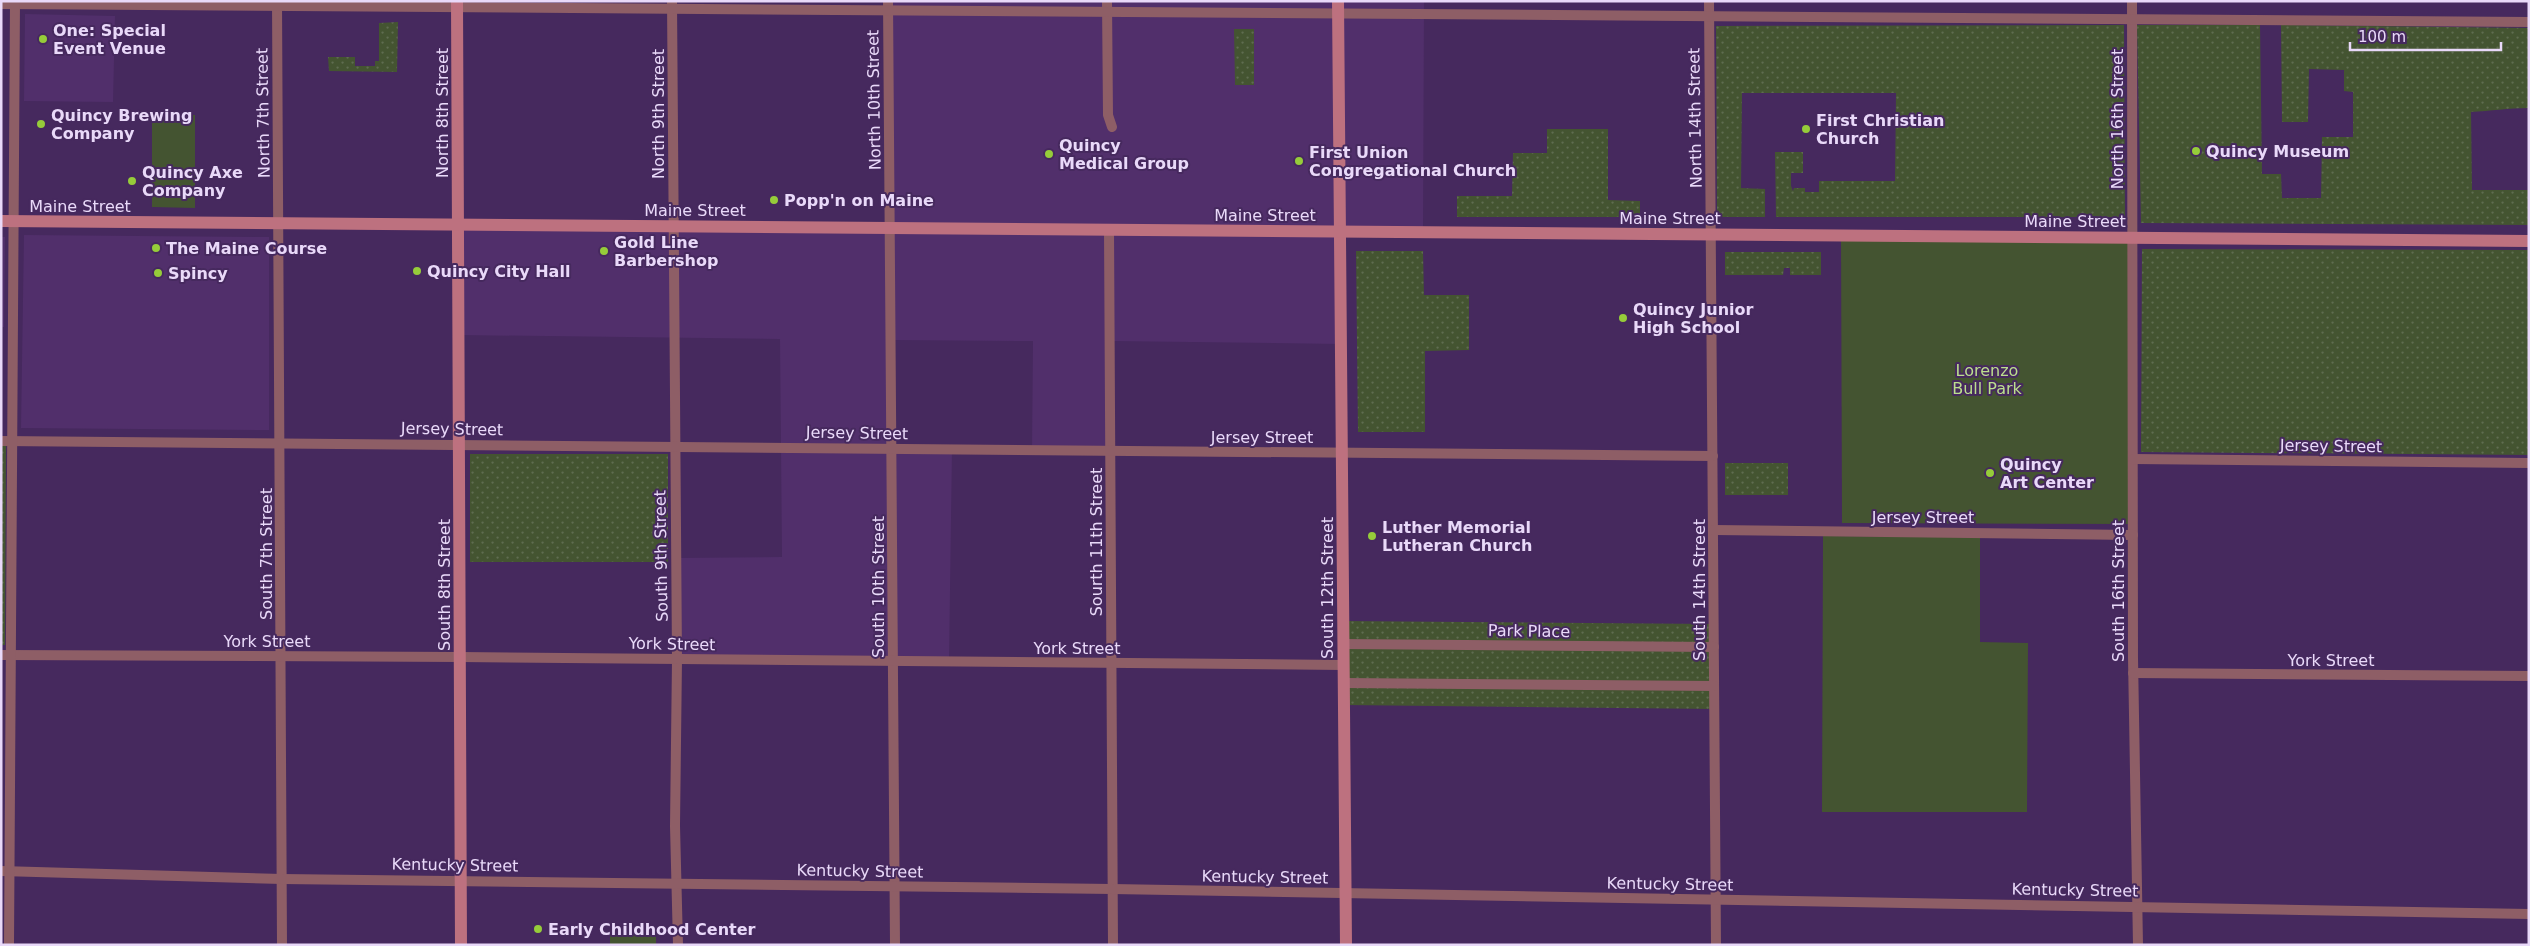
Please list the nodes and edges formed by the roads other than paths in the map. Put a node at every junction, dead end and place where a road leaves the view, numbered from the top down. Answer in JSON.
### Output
{"nodes":[{"id":1,"x":1107,"y":1,"type":"edge"},
{"id":2,"x":1338,"y":1,"type":"edge"},
{"id":3,"x":1709,"y":1,"type":"edge"},
{"id":4,"x":2132,"y":1,"type":"edge"},
{"id":5,"x":15,"y":3,"type":"edge"},
{"id":6,"x":1,"y":4,"type":"edge"},
{"id":7,"x":277,"y":4,"type":"edge"},
{"id":8,"x":457,"y":4,"type":"edge"},
{"id":9,"x":672,"y":5,"type":"edge"},
{"id":10,"x":888,"y":6,"type":"edge"},
{"id":11,"x":1107,"y":13,"type":"junction"},
{"id":12,"x":1338,"y":14,"type":"junction"},
{"id":13,"x":1709,"y":17,"type":"junction"},
{"id":14,"x":2132,"y":19,"type":"junction"},
{"id":15,"x":2529,"y":22,"type":"edge"},
{"id":16,"x":1112,"y":128,"type":"dead end"},
{"id":17,"x":7,"y":221,"type":"edge"},
{"id":18,"x":280,"y":223,"type":"junction"},
{"id":19,"x":458,"y":225,"type":"junction"},
{"id":20,"x":674,"y":226,"type":"junction"},
{"id":21,"x":890,"y":228,"type":"junction"},
{"id":22,"x":1109,"y":230,"type":"junction"},
{"id":23,"x":1340,"y":232,"type":"junction"},
{"id":24,"x":1712,"y":234,"type":"junction"},
{"id":25,"x":2132,"y":238,"type":"junction"},
{"id":26,"x":2529,"y":241,"type":"edge"},
{"id":27,"x":6,"y":441,"type":"edge"},
{"id":28,"x":280,"y":442,"type":"junction"},
{"id":29,"x":459,"y":445,"type":"junction"},
{"id":30,"x":674,"y":447,"type":"junction"},
{"id":31,"x":892,"y":449,"type":"junction"},
{"id":32,"x":1110,"y":451,"type":"junction"},
{"id":33,"x":1342,"y":453,"type":"junction"},
{"id":34,"x":1713,"y":456,"type":"junction"},
{"id":35,"x":2133,"y":459,"type":"junction"},
{"id":36,"x":2529,"y":463,"type":"edge"},
{"id":37,"x":1714,"y":530,"type":"junction"},
{"id":38,"x":2133,"y":535,"type":"junction"},
{"id":39,"x":1343,"y":644,"type":"junction"},
{"id":40,"x":1714,"y":647,"type":"junction"},
{"id":41,"x":6,"y":655,"type":"edge"},
{"id":42,"x":282,"y":655,"type":"junction"},
{"id":43,"x":460,"y":657,"type":"junction"},
{"id":44,"x":677,"y":659,"type":"junction"},
{"id":45,"x":893,"y":662,"type":"junction"},
{"id":46,"x":1111,"y":663,"type":"junction"},
{"id":47,"x":1343,"y":665,"type":"junction"},
{"id":48,"x":2133,"y":672,"type":"junction"},
{"id":49,"x":2529,"y":676,"type":"edge"},
{"id":50,"x":1344,"y":683,"type":"junction"},
{"id":51,"x":1714,"y":686,"type":"junction"},
{"id":52,"x":5,"y":871,"type":"edge"},
{"id":53,"x":282,"y":879,"type":"junction"},
{"id":54,"x":461,"y":880,"type":"junction"},
{"id":55,"x":678,"y":883,"type":"junction"},
{"id":56,"x":894,"y":886,"type":"junction"},
{"id":57,"x":1112,"y":889,"type":"junction"},
{"id":58,"x":1346,"y":894,"type":"junction"},
{"id":59,"x":1716,"y":900,"type":"junction"},
{"id":60,"x":2138,"y":906,"type":"junction"},
{"id":61,"x":2529,"y":914,"type":"edge"},
{"id":62,"x":8,"y":945,"type":"edge"},
{"id":63,"x":282,"y":945,"type":"edge"},
{"id":64,"x":461,"y":945,"type":"edge"},
{"id":65,"x":678,"y":945,"type":"edge"},
{"id":66,"x":895,"y":945,"type":"edge"},
{"id":67,"x":1113,"y":945,"type":"edge"},
{"id":68,"x":1346,"y":945,"type":"edge"},
{"id":69,"x":1716,"y":945,"type":"edge"},
{"id":70,"x":2138,"y":945,"type":"edge"}],
"edges":[{"from":1,"to":11,"type":"street"},
{"from":2,"to":12,"type":"street","name":"South 12th Street"},
{"from":3,"to":13,"type":"street","name":"North 14th Street"},
{"from":4,"to":14,"type":"street","name":"North 16th Street"},
{"from":5,"to":6,"type":"street"},
{"from":5,"to":7,"type":"street"},
{"from":5,"to":17,"type":"street"},
{"from":7,"to":8,"type":"street"},
{"from":7,"to":18,"type":"street","name":"North 7th Street"},
{"from":8,"to":9,"type":"street"},
{"from":8,"to":19,"type":"street","name":"North 8th Street"},
{"from":9,"to":10,"type":"street"},
{"from":9,"to":20,"type":"street","name":"North 9th Street"},
{"from":10,"to":11,"type":"street"},
{"from":10,"to":21,"type":"street","name":"North 10th Street"},
{"from":11,"to":12,"type":"street"},
{"from":11,"to":16,"type":"street"},
{"from":12,"to":13,"type":"street"},
{"from":12,"to":23,"type":"street","name":"South 12th Street"},
{"from":13,"to":14,"type":"street"},
{"from":13,"to":24,"type":"street","name":"North 14th Street"},
{"from":14,"to":15,"type":"street"},
{"from":14,"to":25,"type":"street","name":"North 16th Street"},
{"from":17,"to":18,"type":"street","name":"Maine Street"},
{"from":17,"to":27,"type":"street"},
{"from":18,"to":19,"type":"street","name":"Maine Street"},
{"from":18,"to":28,"type":"street","name":"South 7th Street"},
{"from":19,"to":20,"type":"street","name":"Maine Street"},
{"from":19,"to":29,"type":"street","name":"South 8th Street"},
{"from":20,"to":21,"type":"street","name":"Maine Street"},
{"from":20,"to":30,"type":"street","name":"South 9th Street"},
{"from":21,"to":22,"type":"street","name":"Maine Street"},
{"from":21,"to":31,"type":"street","name":"South 10th Street"},
{"from":22,"to":23,"type":"street","name":"Maine Street"},
{"from":22,"to":32,"type":"street","name":"Sourth 11th Street"},
{"from":23,"to":24,"type":"street","name":"Maine Street"},
{"from":23,"to":33,"type":"street","name":"South 12th Street"},
{"from":24,"to":25,"type":"street","name":"Maine Street"},
{"from":24,"to":34,"type":"street","name":"South 14th Street"},
{"from":25,"to":26,"type":"street","name":"Maine Street"},
{"from":25,"to":35,"type":"street","name":"South 16th Street"},
{"from":27,"to":28,"type":"street","name":"Jersey Street"},
{"from":27,"to":41,"type":"street"},
{"from":28,"to":29,"type":"street","name":"Jersey Street"},
{"from":28,"to":42,"type":"street","name":"South 7th Street"},
{"from":29,"to":30,"type":"street","name":"Jersey Street"},
{"from":29,"to":43,"type":"street","name":"South 8th Street"},
{"from":30,"to":31,"type":"street","name":"Jersey Street"},
{"from":30,"to":44,"type":"street","name":"South 9th Street"},
{"from":31,"to":32,"type":"street","name":"Jersey Street"},
{"from":31,"to":45,"type":"street","name":"South 10th Street"},
{"from":32,"to":33,"type":"street","name":"Jersey Street"},
{"from":32,"to":46,"type":"street","name":"Sourth 11th Street"},
{"from":33,"to":34,"type":"street","name":"Jersey Street"},
{"from":33,"to":39,"type":"street","name":"South 12th Street"},
{"from":34,"to":37,"type":"street","name":"South 14th Street"},
{"from":35,"to":36,"type":"street","name":"Jersey Street"},
{"from":35,"to":38,"type":"street","name":"South 16th Street"},
{"from":37,"to":38,"type":"street","name":"Jersey Street"},
{"from":37,"to":40,"type":"street","name":"South 14th Street"},
{"from":38,"to":48,"type":"street","name":"South 16th Street"},
{"from":39,"to":40,"type":"street","name":"Park Place"},
{"from":39,"to":47,"type":"street","name":"South 12th Street"},
{"from":40,"to":51,"type":"street","name":"South 14th Street"},
{"from":41,"to":42,"type":"street","name":"York Street"},
{"from":41,"to":52,"type":"street"},
{"from":42,"to":43,"type":"street","name":"York Street"},
{"from":42,"to":53,"type":"street","name":"South 7th Street"},
{"from":43,"to":44,"type":"street","name":"York Street"},
{"from":43,"to":54,"type":"street","name":"South 8th Street"},
{"from":44,"to":45,"type":"street","name":"York Street"},
{"from":44,"to":55,"type":"street","name":"South 9th Street"},
{"from":45,"to":46,"type":"street","name":"York Street"},
{"from":45,"to":56,"type":"street","name":"South 10th Street"},
{"from":46,"to":47,"type":"street","name":"York Street"},
{"from":46,"to":57,"type":"street","name":"Sourth 11th Street"},
{"from":47,"to":50,"type":"street","name":"South 12th Street"},
{"from":48,"to":49,"type":"street","name":"York Street"},
{"from":48,"to":60,"type":"street","name":"South 16th Street"},
{"from":50,"to":51,"type":"street"},
{"from":50,"to":58,"type":"street","name":"South 12th Street"},
{"from":51,"to":59,"type":"street","name":"South 14th Street"},
{"from":52,"to":53,"type":"street","name":"Kentucky Street"},
{"from":52,"to":62,"type":"street"},
{"from":53,"to":54,"type":"street","name":"Kentucky Street"},
{"from":53,"to":63,"type":"street","name":"South 7th Street"},
{"from":54,"to":55,"type":"street","name":"Kentucky Street"},
{"from":54,"to":64,"type":"street","name":"South 8th Street"},
{"from":55,"to":56,"type":"street","name":"Kentucky Street"},
{"from":55,"to":65,"type":"street","name":"South 9th Street"},
{"from":56,"to":57,"type":"street","name":"Kentucky Street"},
{"from":56,"to":66,"type":"street","name":"South 10th Street"},
{"from":57,"to":58,"type":"street","name":"Kentucky Street"},
{"from":57,"to":67,"type":"street","name":"Sourth 11th Street"},
{"from":58,"to":59,"type":"street","name":"Kentucky Street"},
{"from":58,"to":68,"type":"street","name":"South 12th Street"},
{"from":59,"to":60,"type":"street","name":"Kentucky Street"},
{"from":59,"to":69,"type":"street","name":"South 14th Street"},
{"from":60,"to":61,"type":"street","name":"Kentucky Street"},
{"from":60,"to":70,"type":"street","name":"South 16th Street"}]}
